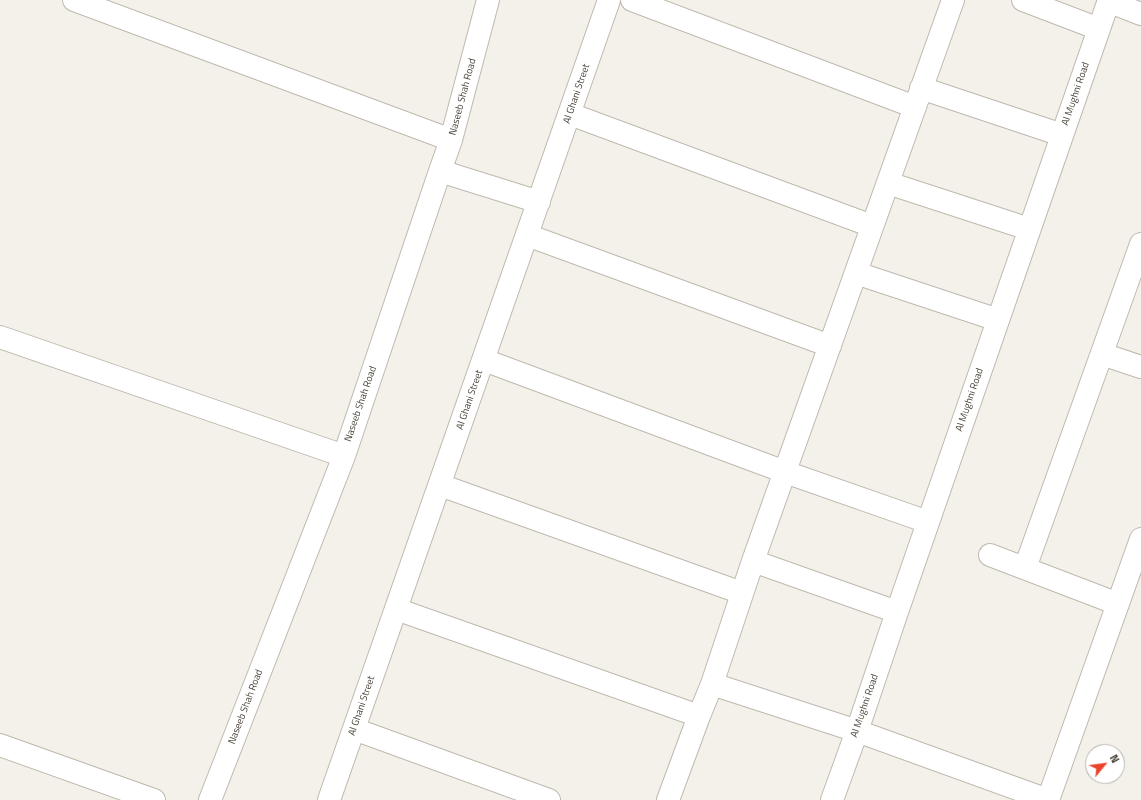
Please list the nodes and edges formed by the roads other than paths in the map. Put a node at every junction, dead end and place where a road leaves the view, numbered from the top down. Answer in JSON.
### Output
{"nodes":[{"id":1,"x":74,"y":0,"type":"edge"},
{"id":2,"x":488,"y":0,"type":"edge"},
{"id":3,"x":609,"y":0,"type":"edge"},
{"id":4,"x":632,"y":0,"type":"edge"},
{"id":5,"x":953,"y":0,"type":"edge"},
{"id":6,"x":1023,"y":0,"type":"edge"},
{"id":7,"x":1108,"y":1,"type":"edge"},
{"id":8,"x":1141,"y":14,"type":"edge"},
{"id":9,"x":1099,"y":29,"type":"junction"},
{"id":10,"x":918,"y":98,"type":"junction"},
{"id":11,"x":570,"y":114,"type":"junction"},
{"id":12,"x":1062,"y":135,"type":"junction"},
{"id":13,"x":451,"y":140,"type":"junction"},
{"id":14,"x":440,"y":171,"type":"junction"},
{"id":15,"x":888,"y":183,"type":"junction"},
{"id":16,"x":539,"y":202,"type":"junction"},
{"id":17,"x":872,"y":226,"type":"junction"},
{"id":18,"x":1030,"y":229,"type":"junction"},
{"id":19,"x":528,"y":235,"type":"junction"},
{"id":20,"x":1141,"y":244,"type":"edge"},
{"id":21,"x":856,"y":273,"type":"junction"},
{"id":22,"x":998,"y":320,"type":"junction"},
{"id":23,"x":0,"y":337,"type":"edge"},
{"id":24,"x":830,"y":346,"type":"junction"},
{"id":25,"x":1102,"y":354,"type":"junction"},
{"id":26,"x":484,"y":360,"type":"junction"},
{"id":27,"x":1141,"y":367,"type":"edge"},
{"id":28,"x":344,"y":456,"type":"junction"},
{"id":29,"x":785,"y":472,"type":"junction"},
{"id":30,"x":440,"y":485,"type":"junction"},
{"id":31,"x":928,"y":522,"type":"junction"},
{"id":32,"x":1141,"y":539,"type":"edge"},
{"id":33,"x":990,"y":555,"type":"dead end"},
{"id":34,"x":753,"y":562,"type":"junction"},
{"id":35,"x":1025,"y":568,"type":"junction"},
{"id":36,"x":742,"y":593,"type":"junction"},
{"id":37,"x":1118,"y":604,"type":"junction"},
{"id":38,"x":396,"y":609,"type":"junction"},
{"id":39,"x":897,"y":612,"type":"junction"},
{"id":40,"x":712,"y":684,"type":"junction"},
{"id":41,"x":698,"y":716,"type":"junction"},
{"id":42,"x":354,"y":729,"type":"junction"},
{"id":43,"x":857,"y":731,"type":"junction"},
{"id":44,"x":0,"y":745,"type":"edge"},
{"id":45,"x":154,"y":800,"type":"edge"},
{"id":46,"x":210,"y":800,"type":"edge"},
{"id":47,"x":329,"y":800,"type":"edge"},
{"id":48,"x":549,"y":800,"type":"edge"},
{"id":49,"x":668,"y":800,"type":"edge"},
{"id":50,"x":832,"y":800,"type":"edge"},
{"id":51,"x":1048,"y":800,"type":"edge"}],
"edges":[{"from":1,"to":13,"type":"street"},
{"from":2,"to":13,"type":"street","name":"Naseeb Shah Road"},
{"from":3,"to":11,"type":"street","name":"Al Ghani Street"},
{"from":4,"to":10,"type":"street"},
{"from":5,"to":10,"type":"street"},
{"from":6,"to":9,"type":"street"},
{"from":7,"to":8,"type":"street"},
{"from":7,"to":9,"type":"street","name":"Al Mughni Road"},
{"from":9,"to":12,"type":"street","name":"Al Mughni Road"},
{"from":10,"to":12,"type":"street"},
{"from":10,"to":15,"type":"street"},
{"from":11,"to":16,"type":"street","name":"Al Ghani Street"},
{"from":11,"to":17,"type":"street"},
{"from":12,"to":18,"type":"street","name":"Al Mughni Road"},
{"from":13,"to":14,"type":"street","name":"Naseeb Shah Road"},
{"from":14,"to":16,"type":"street"},
{"from":14,"to":28,"type":"street","name":"Naseeb Shah Road"},
{"from":15,"to":17,"type":"street"},
{"from":15,"to":18,"type":"street"},
{"from":16,"to":19,"type":"street","name":"Al Ghani Street"},
{"from":17,"to":21,"type":"street"},
{"from":18,"to":22,"type":"street","name":"Al Mughni Road"},
{"from":19,"to":24,"type":"street"},
{"from":19,"to":26,"type":"street","name":"Al Ghani Street"},
{"from":20,"to":25,"type":"street"},
{"from":21,"to":22,"type":"street"},
{"from":21,"to":24,"type":"street"},
{"from":22,"to":31,"type":"street","name":"Al Mughni Road"},
{"from":23,"to":28,"type":"street"},
{"from":24,"to":29,"type":"street"},
{"from":25,"to":27,"type":"street"},
{"from":25,"to":35,"type":"street"},
{"from":26,"to":29,"type":"street"},
{"from":26,"to":30,"type":"street","name":"Al Ghani Street"},
{"from":28,"to":46,"type":"street","name":"Naseeb Shah Road"},
{"from":29,"to":31,"type":"street"},
{"from":29,"to":34,"type":"street"},
{"from":30,"to":36,"type":"street"},
{"from":30,"to":38,"type":"street","name":"Al Ghani Street"},
{"from":31,"to":39,"type":"street","name":"Al Mughni Road"},
{"from":32,"to":37,"type":"street"},
{"from":33,"to":35,"type":"street"},
{"from":34,"to":36,"type":"street"},
{"from":34,"to":39,"type":"street"},
{"from":35,"to":37,"type":"street"},
{"from":36,"to":40,"type":"street"},
{"from":37,"to":51,"type":"street"},
{"from":38,"to":41,"type":"street"},
{"from":38,"to":42,"type":"street","name":"Al Ghani Street"},
{"from":39,"to":43,"type":"street","name":"Al Mughni Road"},
{"from":40,"to":41,"type":"street"},
{"from":40,"to":43,"type":"street"},
{"from":41,"to":49,"type":"street"},
{"from":42,"to":47,"type":"street","name":"Al Ghani Street"},
{"from":42,"to":48,"type":"street"},
{"from":43,"to":50,"type":"street","name":"Al Mughni Road"},
{"from":43,"to":51,"type":"street"},
{"from":44,"to":45,"type":"street"}]}
